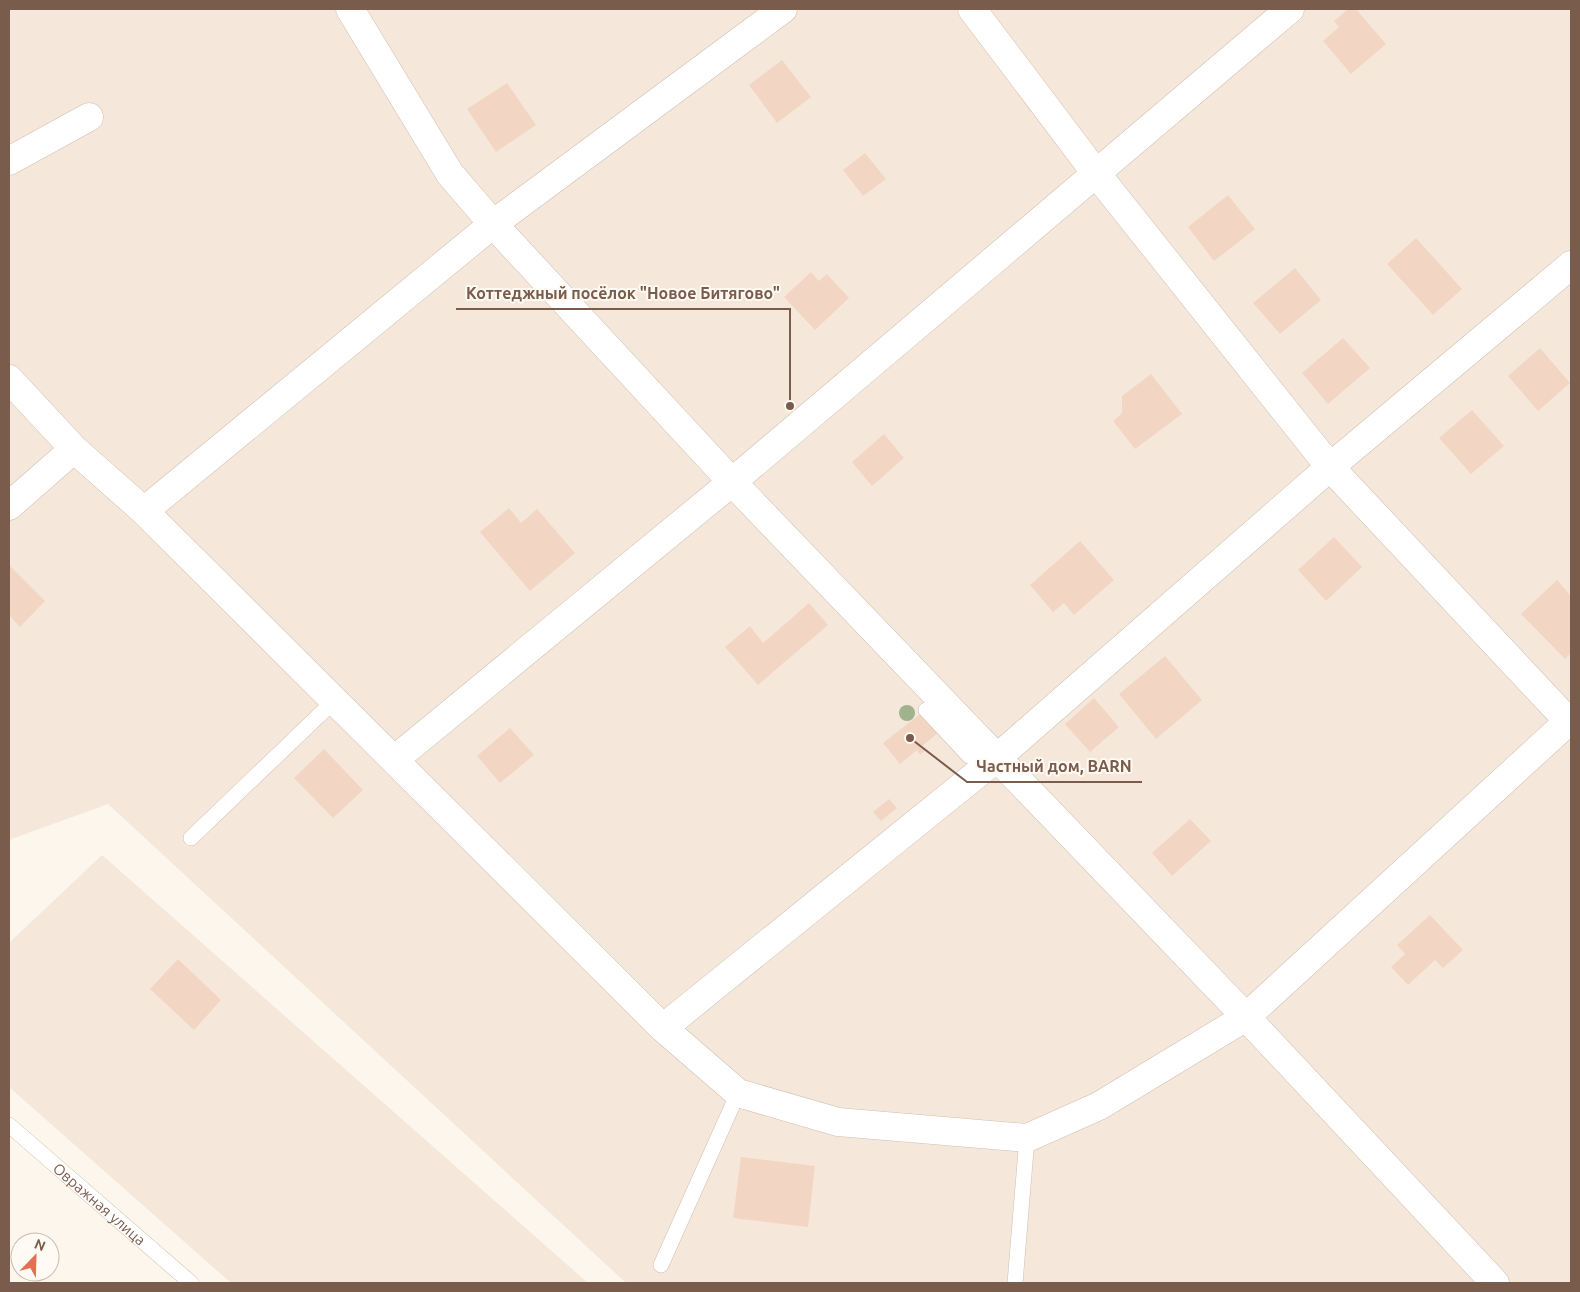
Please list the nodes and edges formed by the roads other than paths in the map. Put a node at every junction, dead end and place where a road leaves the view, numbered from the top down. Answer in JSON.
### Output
{"nodes":[{"id":1,"x":350,"y":9,"type":"edge"},
{"id":2,"x":783,"y":9,"type":"edge"},
{"id":3,"x":972,"y":9,"type":"edge"},
{"id":4,"x":1290,"y":9,"type":"edge"},
{"id":5,"x":89,"y":117,"type":"dead end"},
{"id":6,"x":9,"y":161,"type":"edge"},
{"id":7,"x":1095,"y":172,"type":"junction"},
{"id":8,"x":492,"y":224,"type":"junction"},
{"id":9,"x":1571,"y":265,"type":"edge"},
{"id":10,"x":9,"y":379,"type":"edge"},
{"id":11,"x":74,"y":449,"type":"junction"},
{"id":12,"x":1330,"y":467,"type":"junction"},
{"id":13,"x":732,"y":482,"type":"junction"},
{"id":14,"x":9,"y":506,"type":"edge"},
{"id":15,"x":144,"y":512,"type":"junction"},
{"id":16,"x":334,"y":701,"type":"junction"},
{"id":17,"x":926,"y":710,"type":"dead end"},
{"id":18,"x":1571,"y":721,"type":"edge"},
{"id":19,"x":998,"y":757,"type":"junction"},
{"id":20,"x":394,"y":760,"type":"junction"},
{"id":21,"x":191,"y":838,"type":"dead end"},
{"id":22,"x":1246,"y":1017,"type":"junction"},
{"id":23,"x":663,"y":1028,"type":"junction"},
{"id":24,"x":738,"y":1093,"type":"junction"},
{"id":25,"x":9,"y":1125,"type":"edge"},
{"id":26,"x":1027,"y":1138,"type":"junction"},
{"id":27,"x":662,"y":1265,"type":"dead end"},
{"id":28,"x":191,"y":1283,"type":"edge"},
{"id":29,"x":1015,"y":1283,"type":"edge"},
{"id":30,"x":1495,"y":1283,"type":"edge"}],
"edges":[{"from":1,"to":8,"type":"street"},
{"from":2,"to":8,"type":"street"},
{"from":3,"to":7,"type":"street"},
{"from":4,"to":7,"type":"street"},
{"from":5,"to":6,"type":"street"},
{"from":7,"to":12,"type":"street"},
{"from":7,"to":13,"type":"street"},
{"from":8,"to":13,"type":"street"},
{"from":8,"to":15,"type":"street"},
{"from":9,"to":12,"type":"street"},
{"from":10,"to":11,"type":"street"},
{"from":11,"to":14,"type":"street"},
{"from":11,"to":15,"type":"street"},
{"from":12,"to":18,"type":"street"},
{"from":12,"to":19,"type":"street"},
{"from":13,"to":19,"type":"street"},
{"from":13,"to":20,"type":"street"},
{"from":15,"to":16,"type":"street"},
{"from":16,"to":20,"type":"street"},
{"from":16,"to":21,"type":"lane"},
{"from":17,"to":19,"type":"lane"},
{"from":18,"to":22,"type":"street"},
{"from":19,"to":22,"type":"street"},
{"from":19,"to":23,"type":"street"},
{"from":20,"to":23,"type":"street"},
{"from":22,"to":26,"type":"street"},
{"from":22,"to":30,"type":"street"},
{"from":23,"to":24,"type":"street"},
{"from":24,"to":26,"type":"street"},
{"from":24,"to":27,"type":"lane"},
{"from":25,"to":28,"type":"lane","name":"Овражная улица"},
{"from":26,"to":29,"type":"lane"}]}
